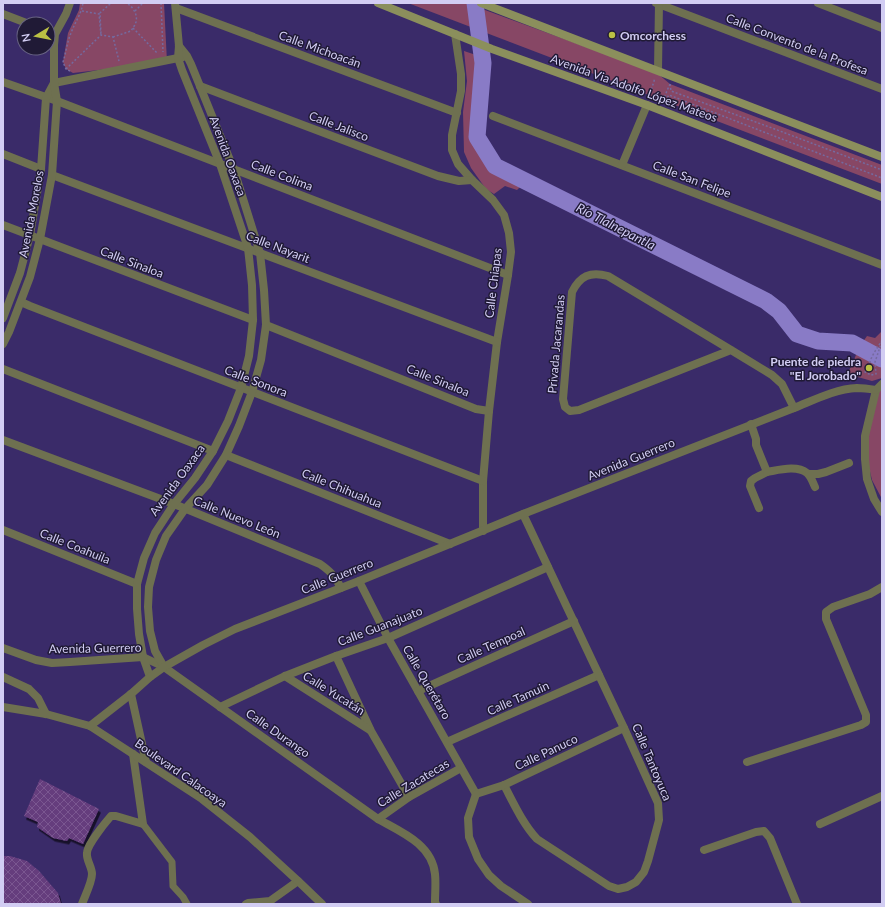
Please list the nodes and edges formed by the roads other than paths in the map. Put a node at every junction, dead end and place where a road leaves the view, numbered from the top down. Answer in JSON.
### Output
{"nodes":[{"id":1,"x":70,"y":3,"type":"edge"},
{"id":2,"x":378,"y":3,"type":"edge"},
{"id":3,"x":481,"y":3,"type":"edge"},
{"id":4,"x":658,"y":3,"type":"edge"},
{"id":5,"x":818,"y":3,"type":"edge"},
{"id":6,"x":176,"y":5,"type":"edge"},
{"id":7,"x":3,"y":14,"type":"edge"},
{"id":8,"x":16,"y":19,"type":"edge"},
{"id":9,"x":56,"y":27,"type":"edge"},
{"id":10,"x":882,"y":28,"type":"edge"},
{"id":11,"x":455,"y":34,"type":"junction"},
{"id":12,"x":54,"y":56,"type":"edge"},
{"id":13,"x":183,"y":57,"type":"junction"},
{"id":14,"x":658,"y":70,"type":"junction"},
{"id":15,"x":3,"y":82,"type":"edge"},
{"id":16,"x":54,"y":83,"type":"junction"},
{"id":17,"x":200,"y":86,"type":"junction"},
{"id":18,"x":882,"y":89,"type":"edge"},
{"id":19,"x":46,"y":98,"type":"junction"},
{"id":20,"x":57,"y":101,"type":"junction"},
{"id":21,"x":647,"y":105,"type":"junction"},
{"id":22,"x":457,"y":113,"type":"junction"},
{"id":23,"x":493,"y":116,"type":"dead end"},
{"id":24,"x":3,"y":154,"type":"edge"},
{"id":25,"x":882,"y":157,"type":"edge"},
{"id":26,"x":220,"y":164,"type":"junction"},
{"id":27,"x":622,"y":166,"type":"junction"},
{"id":28,"x":41,"y":169,"type":"junction"},
{"id":29,"x":234,"y":170,"type":"junction"},
{"id":30,"x":52,"y":175,"type":"junction"},
{"id":31,"x":472,"y":180,"type":"junction"},
{"id":32,"x":882,"y":197,"type":"edge"},
{"id":33,"x":3,"y":225,"type":"edge"},
{"id":34,"x":30,"y":235,"type":"junction"},
{"id":35,"x":40,"y":239,"type":"junction"},
{"id":36,"x":248,"y":248,"type":"junction"},
{"id":37,"x":260,"y":253,"type":"junction"},
{"id":38,"x":882,"y":266,"type":"edge"},
{"id":39,"x":508,"y":275,"type":"junction"},
{"id":40,"x":7,"y":297,"type":"edge"},
{"id":41,"x":21,"y":302,"type":"junction"},
{"id":42,"x":3,"y":318,"type":"edge"},
{"id":43,"x":253,"y":320,"type":"junction"},
{"id":44,"x":266,"y":325,"type":"junction"},
{"id":45,"x":497,"y":342,"type":"junction"},
{"id":46,"x":3,"y":344,"type":"edge"},
{"id":47,"x":731,"y":350,"type":"junction"},
{"id":48,"x":3,"y":369,"type":"edge"},
{"id":49,"x":879,"y":387,"type":"edge"},
{"id":50,"x":241,"y":388,"type":"junction"},
{"id":51,"x":252,"y":392,"type":"junction"},
{"id":52,"x":794,"y":408,"type":"junction"},
{"id":53,"x":489,"y":411,"type":"junction"},
{"id":54,"x":749,"y":425,"type":"junction"},
{"id":55,"x":3,"y":440,"type":"edge"},
{"id":56,"x":213,"y":451,"type":"junction"},
{"id":57,"x":226,"y":455,"type":"junction"},
{"id":58,"x":849,"y":463,"type":"dead end"},
{"id":59,"x":767,"y":472,"type":"junction"},
{"id":60,"x":809,"y":474,"type":"junction"},
{"id":61,"x":483,"y":481,"type":"junction"},
{"id":62,"x":815,"y":487,"type":"dead end"},
{"id":63,"x":174,"y":504,"type":"junction"},
{"id":64,"x":760,"y":508,"type":"dead end"},
{"id":65,"x":185,"y":509,"type":"junction"},
{"id":66,"x":882,"y":512,"type":"edge"},
{"id":67,"x":523,"y":514,"type":"junction"},
{"id":68,"x":3,"y":530,"type":"edge"},
{"id":69,"x":482,"y":531,"type":"junction"},
{"id":70,"x":450,"y":544,"type":"junction"},
{"id":71,"x":548,"y":567,"type":"junction"},
{"id":72,"x":359,"y":581,"type":"junction"},
{"id":73,"x":138,"y":584,"type":"junction"},
{"id":74,"x":341,"y":588,"type":"junction"},
{"id":75,"x":882,"y":590,"type":"edge"},
{"id":76,"x":574,"y":621,"type":"junction"},
{"id":77,"x":388,"y":638,"type":"junction"},
{"id":78,"x":3,"y":648,"type":"edge"},
{"id":79,"x":143,"y":656,"type":"junction"},
{"id":80,"x":336,"y":656,"type":"junction"},
{"id":81,"x":164,"y":667,"type":"junction"},
{"id":82,"x":599,"y":675,"type":"junction"},
{"id":83,"x":285,"y":676,"type":"junction"},
{"id":84,"x":3,"y":677,"type":"edge"},
{"id":85,"x":150,"y":677,"type":"junction"},
{"id":86,"x":418,"y":691,"type":"junction"},
{"id":87,"x":131,"y":694,"type":"junction"},
{"id":88,"x":3,"y":707,"type":"edge"},
{"id":89,"x":220,"y":707,"type":"junction"},
{"id":90,"x":46,"y":714,"type":"junction"},
{"id":91,"x":90,"y":726,"type":"junction"},
{"id":92,"x":624,"y":728,"type":"junction"},
{"id":93,"x":371,"y":731,"type":"junction"},
{"id":94,"x":447,"y":742,"type":"junction"},
{"id":95,"x":133,"y":754,"type":"junction"},
{"id":96,"x":146,"y":762,"type":"junction"},
{"id":97,"x":747,"y":762,"type":"dead end"},
{"id":98,"x":461,"y":768,"type":"junction"},
{"id":99,"x":504,"y":785,"type":"junction"},
{"id":100,"x":476,"y":794,"type":"junction"},
{"id":101,"x":882,"y":796,"type":"edge"},
{"id":102,"x":409,"y":797,"type":"junction"},
{"id":103,"x":378,"y":819,"type":"junction"},
{"id":104,"x":143,"y":824,"type":"junction"},
{"id":105,"x":820,"y":824,"type":"dead end"},
{"id":106,"x":704,"y":850,"type":"dead end"},
{"id":107,"x":298,"y":881,"type":"junction"},
{"id":108,"x":82,"y":904,"type":"edge"},
{"id":109,"x":187,"y":904,"type":"edge"},
{"id":110,"x":246,"y":904,"type":"edge"},
{"id":111,"x":322,"y":904,"type":"edge"},
{"id":112,"x":436,"y":904,"type":"edge"},
{"id":113,"x":528,"y":904,"type":"edge"},
{"id":114,"x":797,"y":904,"type":"edge"}],
"edges":[{"from":1,"to":9,"type":"street","name":"Avenida Morelos"},
{"from":2,"to":11,"type":"main road","name":"Avenida Via Adolfo López Mateos"},
{"from":3,"to":14,"type":"main road","name":"Avenida Via Adolfo López Mateos"},
{"from":4,"to":14,"type":"street"},
{"from":4,"to":18,"type":"street","name":"Calle Convento de la Profesa"},
{"from":5,"to":10,"type":"street"},
{"from":6,"to":13,"type":"street","name":"Avenida Oaxaca"},
{"from":6,"to":22,"type":"street","name":"Calle Michoacán"},
{"from":7,"to":8,"type":"street"},
{"from":11,"to":21,"type":"main road","name":"Avenida Via Adolfo López Mateos"},
{"from":11,"to":22,"type":"street","name":"Calle Chiapas"},
{"from":12,"to":16,"type":"street","name":"Avenida Morelos"},
{"from":13,"to":16,"type":"street"},
{"from":13,"to":17,"type":"street","name":"Avenida Oaxaca"},
{"from":13,"to":26,"type":"street","name":"Avenida Oaxaca"},
{"from":14,"to":25,"type":"main road","name":"Avenida Via Adolfo López Mateos"},
{"from":15,"to":19,"type":"street","name":"Calle Colima"},
{"from":16,"to":19,"type":"street","name":"Avenida Morelos"},
{"from":16,"to":20,"type":"street","name":"Avenida Morelos"},
{"from":17,"to":29,"type":"street","name":"Avenida Oaxaca"},
{"from":17,"to":31,"type":"street","name":"Calle Jalisco"},
{"from":19,"to":20,"type":"street","name":"Calle Colima"},
{"from":19,"to":28,"type":"street","name":"Avenida Morelos"},
{"from":20,"to":26,"type":"street","name":"Calle Colima"},
{"from":20,"to":30,"type":"street","name":"Avenida Morelos"},
{"from":21,"to":27,"type":"street"},
{"from":21,"to":32,"type":"main road","name":"Avenida Via Adolfo López Mateos"},
{"from":22,"to":31,"type":"street","name":"Calle Chiapas"},
{"from":23,"to":27,"type":"street","name":"Calle San Felipe"},
{"from":24,"to":28,"type":"street"},
{"from":26,"to":29,"type":"street","name":"Calle Colima"},
{"from":26,"to":36,"type":"street","name":"Avenida Oaxaca"},
{"from":27,"to":38,"type":"street","name":"Calle San Felipe"},
{"from":28,"to":34,"type":"street","name":"Avenida Morelos"},
{"from":29,"to":37,"type":"street","name":"Avenida Oaxaca"},
{"from":29,"to":39,"type":"street","name":"Calle Colima"},
{"from":30,"to":35,"type":"street","name":"Avenida Morelos"},
{"from":30,"to":36,"type":"street","name":"Calle Nayarit"},
{"from":31,"to":39,"type":"street","name":"Calle Chiapas"},
{"from":33,"to":34,"type":"street","name":"Calle Sinaloa"},
{"from":34,"to":35,"type":"street","name":"Calle Sinaloa"},
{"from":34,"to":40,"type":"street","name":"Avenida Morelos"},
{"from":35,"to":41,"type":"street","name":"Avenida Morelos"},
{"from":35,"to":43,"type":"street","name":"Calle Sinaloa"},
{"from":36,"to":37,"type":"street","name":"Calle Nayarit"},
{"from":36,"to":43,"type":"street","name":"Avenida Oaxaca"},
{"from":37,"to":44,"type":"street","name":"Avenida Oaxaca"},
{"from":37,"to":45,"type":"street","name":"Calle Nayarit"},
{"from":39,"to":45,"type":"street","name":"Calle Chiapas"},
{"from":40,"to":42,"type":"street","name":"Avenida Morelos"},
{"from":41,"to":46,"type":"street","name":"Avenida Morelos"},
{"from":41,"to":50,"type":"street","name":"Calle Sonora"},
{"from":43,"to":50,"type":"street","name":"Avenida Oaxaca"},
{"from":44,"to":51,"type":"street","name":"Avenida Oaxaca"},
{"from":44,"to":53,"type":"street","name":"Calle Sinaloa"},
{"from":45,"to":53,"type":"street","name":"Calle Chiapas"},
{"from":47,"to":47,"type":"street","name":"Privada Jacarandas"},
{"from":47,"to":52,"type":"street","name":"Privada Jacarandas"},
{"from":48,"to":56,"type":"street"},
{"from":49,"to":52,"type":"street","name":"Avenida Guerrero"},
{"from":49,"to":66,"type":"street"},
{"from":50,"to":51,"type":"street","name":"Calle Sonora"},
{"from":50,"to":56,"type":"street","name":"Avenida Oaxaca"},
{"from":51,"to":57,"type":"street","name":"Avenida Oaxaca"},
{"from":51,"to":61,"type":"street","name":"Calle Sonora"},
{"from":52,"to":54,"type":"street","name":"Avenida Guerrero"},
{"from":53,"to":61,"type":"street","name":"Calle Chiapas"},
{"from":54,"to":59,"type":"street"},
{"from":54,"to":67,"type":"street","name":"Avenida Guerrero"},
{"from":55,"to":63,"type":"street","name":"Calle Nuevo León"},
{"from":56,"to":63,"type":"street","name":"Avenida Oaxaca"},
{"from":57,"to":65,"type":"street","name":"Avenida Oaxaca"},
{"from":57,"to":70,"type":"street","name":"Calle Chihuahua"},
{"from":58,"to":60,"type":"street"},
{"from":59,"to":60,"type":"street"},
{"from":59,"to":64,"type":"street"},
{"from":60,"to":62,"type":"street"},
{"from":61,"to":69,"type":"street","name":"Calle Chiapas"},
{"from":63,"to":65,"type":"street","name":"Calle Nuevo León"},
{"from":63,"to":73,"type":"street","name":"Avenida Oaxaca"},
{"from":65,"to":74,"type":"street","name":"Calle Nuevo León"},
{"from":65,"to":81,"type":"street","name":"Avenida Oaxaca"},
{"from":67,"to":69,"type":"street","name":"Calle Guerrero"},
{"from":67,"to":71,"type":"street","name":"Calle Tantoyuca"},
{"from":68,"to":73,"type":"street","name":"Calle Coahuila"},
{"from":69,"to":70,"type":"street","name":"Calle Guerrero"},
{"from":70,"to":72,"type":"street","name":"Calle Guerrero"},
{"from":71,"to":76,"type":"street","name":"Calle Tantoyuca"},
{"from":71,"to":77,"type":"street","name":"Calle Guanajuato"},
{"from":72,"to":74,"type":"street","name":"Calle Guerrero"},
{"from":72,"to":77,"type":"street","name":"Calle Querétaro"},
{"from":73,"to":79,"type":"street","name":"Avenida Oaxaca"},
{"from":74,"to":81,"type":"street","name":"Calle Guerrero"},
{"from":75,"to":97,"type":"street"},
{"from":76,"to":82,"type":"street","name":"Calle Tantoyuca"},
{"from":76,"to":86,"type":"street","name":"Calle Tempoal"},
{"from":77,"to":80,"type":"street","name":"Calle Guanajuato"},
{"from":77,"to":86,"type":"street","name":"Calle Querétaro"},
{"from":78,"to":79,"type":"street","name":"Avenida Guerrero"},
{"from":79,"to":81,"type":"street","name":"Avenida Guerrero"},
{"from":79,"to":85,"type":"street","name":"Avenida Oaxaca"},
{"from":80,"to":83,"type":"street","name":"Calle Guanajuato"},
{"from":80,"to":93,"type":"street","name":"Calle Yucatán"},
{"from":81,"to":85,"type":"street","name":"Calle Guerrero"},
{"from":81,"to":89,"type":"street","name":"Calle Durango"},
{"from":82,"to":92,"type":"street","name":"Calle Tantoyuca"},
{"from":82,"to":94,"type":"street","name":"Calle Tamuin"},
{"from":83,"to":89,"type":"street","name":"Calle Guanajuato"},
{"from":83,"to":93,"type":"street","name":"Calle Yucatán"},
{"from":84,"to":90,"type":"street"},
{"from":85,"to":87,"type":"street","name":"Calle Guerrero"},
{"from":86,"to":94,"type":"street","name":"Calle Querétaro"},
{"from":87,"to":91,"type":"street","name":"Calle Guerrero"},
{"from":87,"to":96,"type":"street"},
{"from":88,"to":90,"type":"street","name":"Boulevard Calacoaya"},
{"from":89,"to":103,"type":"street","name":"Calle Durango"},
{"from":90,"to":91,"type":"street","name":"Boulevard Calacoaya"},
{"from":91,"to":95,"type":"street","name":"Boulevard Calacoaya"},
{"from":92,"to":99,"type":"street","name":"Calle Panuco"},
{"from":92,"to":99,"type":"street","name":"Calle Tantoyuca"},
{"from":93,"to":102,"type":"street","name":"Calle Yucatán"},
{"from":94,"to":98,"type":"street","name":"Calle Querétaro"},
{"from":95,"to":96,"type":"street","name":"Boulevard Calacoaya"},
{"from":95,"to":104,"type":"street"},
{"from":96,"to":107,"type":"street","name":"Boulevard Calacoaya"},
{"from":98,"to":100,"type":"street","name":"Calle Querétaro"},
{"from":98,"to":102,"type":"street","name":"Calle Zacatecas"},
{"from":99,"to":100,"type":"street","name":"Calle Panuco"},
{"from":100,"to":113,"type":"street"},
{"from":101,"to":105,"type":"street"},
{"from":102,"to":103,"type":"street","name":"Calle Zacatecas"},
{"from":103,"to":112,"type":"street","name":"Calle Durango"},
{"from":104,"to":108,"type":"street"},
{"from":104,"to":109,"type":"street"},
{"from":106,"to":114,"type":"street"},
{"from":107,"to":110,"type":"street"},
{"from":107,"to":111,"type":"street","name":"Boulevard Calacoaya"}]}
